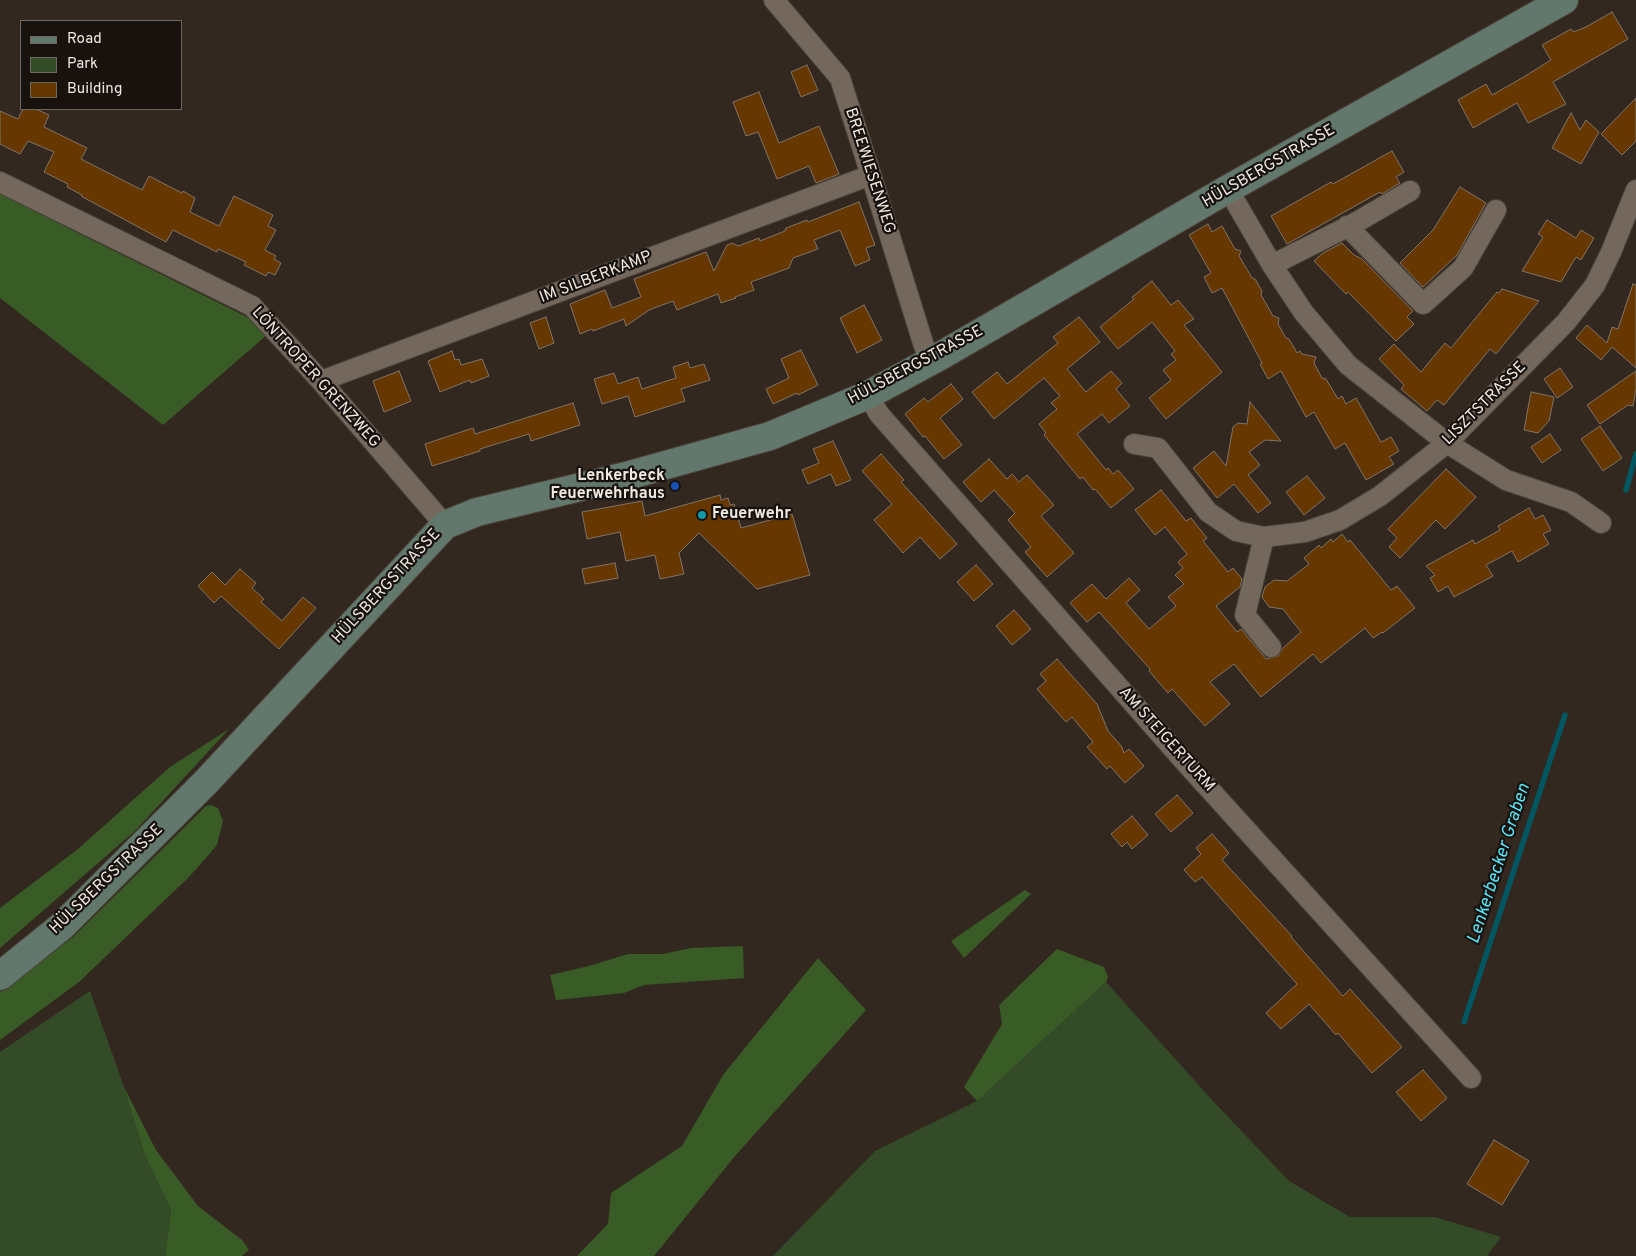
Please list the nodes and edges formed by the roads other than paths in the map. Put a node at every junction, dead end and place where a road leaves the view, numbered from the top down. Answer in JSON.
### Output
{"nodes":[{"id":1,"x":774,"y":0,"type":"edge"},
{"id":2,"x":1564,"y":0,"type":"edge"},
{"id":3,"x":871,"y":175,"type":"junction"},
{"id":4,"x":0,"y":182,"type":"edge"},
{"id":5,"x":1228,"y":190,"type":"junction"},
{"id":6,"x":1636,"y":190,"type":"edge"},
{"id":7,"x":1410,"y":191,"type":"dead end"},
{"id":8,"x":1496,"y":210,"type":"dead end"},
{"id":9,"x":1347,"y":226,"type":"junction"},
{"id":10,"x":1272,"y":265,"type":"junction"},
{"id":11,"x":930,"y":361,"type":"junction"},
{"id":12,"x":321,"y":381,"type":"junction"},
{"id":13,"x":868,"y":395,"type":"junction"},
{"id":14,"x":1447,"y":443,"type":"junction"},
{"id":15,"x":1134,"y":444,"type":"dead end"},
{"id":16,"x":1601,"y":523,"type":"dead end"},
{"id":17,"x":445,"y":525,"type":"junction"},
{"id":18,"x":1264,"y":537,"type":"junction"},
{"id":19,"x":1270,"y":647,"type":"dead end"},
{"id":20,"x":0,"y":976,"type":"edge"},
{"id":21,"x":1471,"y":1078,"type":"dead end"}],
"edges":[{"from":1,"to":3,"type":"street","name":"BREEWIESENWEG"},
{"from":2,"to":5,"type":"street","name":"HÜLSBERGSTRASSE"},
{"from":3,"to":11,"type":"street","name":"BREEWIESENWEG"},
{"from":3,"to":12,"type":"street","name":"IM SILBERKAMP"},
{"from":4,"to":12,"type":"street","name":"LÖNTROPER GRENZWEG"},
{"from":5,"to":10,"type":"street"},
{"from":5,"to":11,"type":"street","name":"HÜLSBERGSTRASSE"},
{"from":6,"to":14,"type":"street","name":"LISZTSTRASSE"},
{"from":7,"to":9,"type":"street"},
{"from":8,"to":9,"type":"street"},
{"from":9,"to":10,"type":"street"},
{"from":10,"to":14,"type":"street"},
{"from":11,"to":13,"type":"street","name":"HÜLSBERGSTRASSE"},
{"from":12,"to":17,"type":"street","name":"LÖNTROPER GRENZWEG"},
{"from":13,"to":17,"type":"street","name":"HÜLSBERGSTRASSE"},
{"from":13,"to":21,"type":"street","name":"AM STEIGERTURM"},
{"from":14,"to":16,"type":"street"},
{"from":14,"to":18,"type":"street","name":"LISZTSTRASSE"},
{"from":15,"to":18,"type":"street","name":"LISZTSTRASSE"},
{"from":17,"to":20,"type":"street","name":"HÜLSBERGSTRASSE"},
{"from":18,"to":19,"type":"street"}]}
